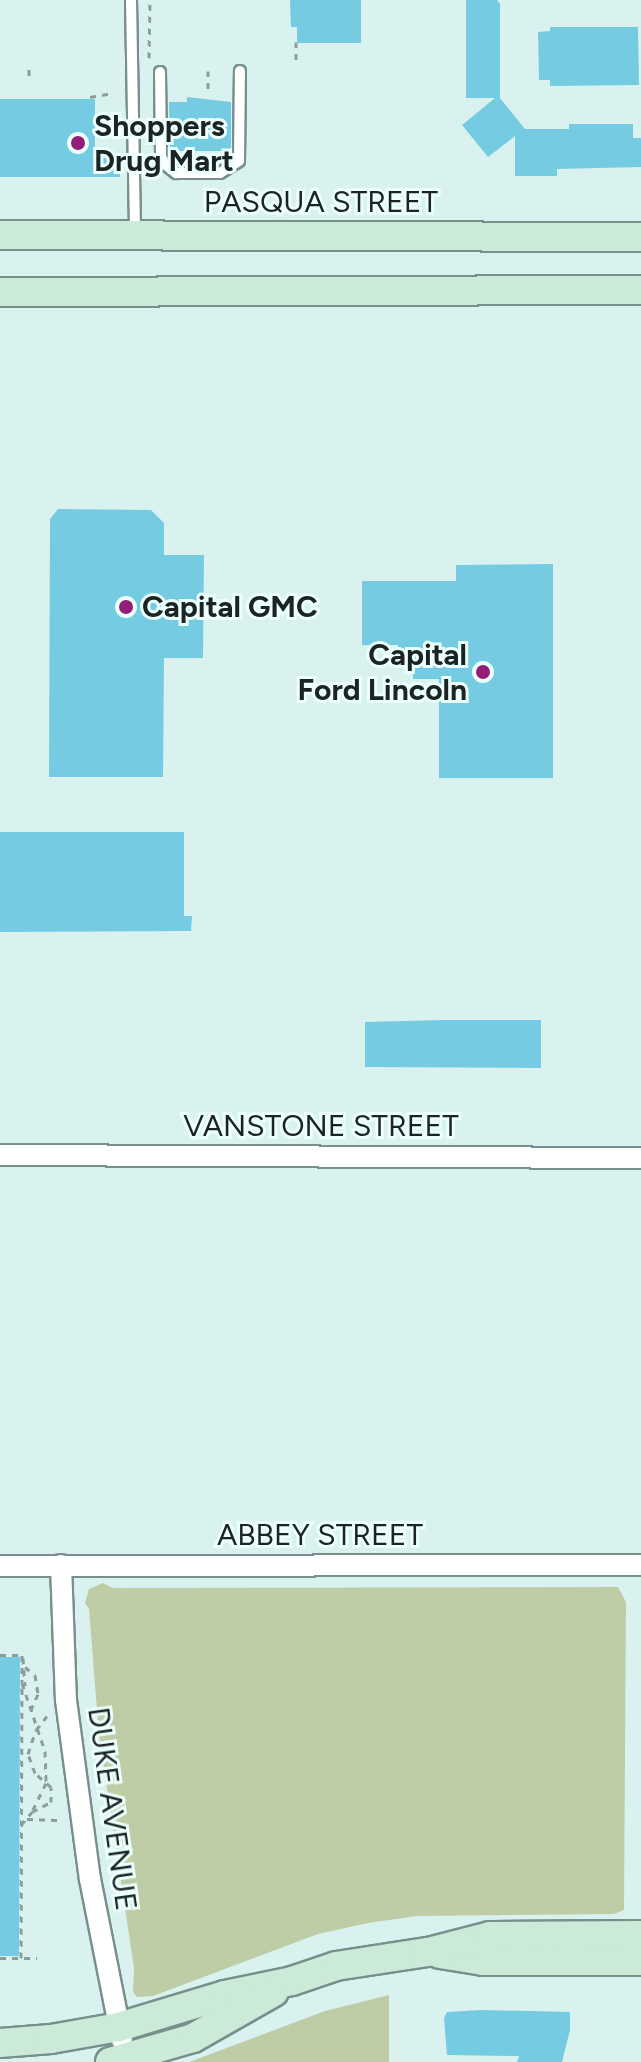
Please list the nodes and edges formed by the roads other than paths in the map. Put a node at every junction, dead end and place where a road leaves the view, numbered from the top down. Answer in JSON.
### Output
{"nodes":[{"id":1,"x":131,"y":0,"type":"edge"},
{"id":2,"x":240,"y":71,"type":"dead end"},
{"id":3,"x":160,"y":72,"type":"dead end"},
{"id":4,"x":0,"y":235,"type":"edge"},
{"id":5,"x":135,"y":236,"type":"junction"},
{"id":6,"x":641,"y":237,"type":"edge"},
{"id":7,"x":641,"y":290,"type":"edge"},
{"id":8,"x":0,"y":292,"type":"edge"},
{"id":9,"x":0,"y":1155,"type":"edge"},
{"id":10,"x":641,"y":1158,"type":"edge"},
{"id":11,"x":61,"y":1565,"type":"junction"},
{"id":12,"x":641,"y":1565,"type":"edge"},
{"id":13,"x":0,"y":1566,"type":"edge"},
{"id":14,"x":641,"y":1935,"type":"edge"},
{"id":15,"x":428,"y":1952,"type":"junction"},
{"id":16,"x":641,"y":1961,"type":"edge"},
{"id":17,"x":292,"y":1981,"type":"junction"},
{"id":18,"x":119,"y":2027,"type":"junction"},
{"id":19,"x":0,"y":2043,"type":"edge"},
{"id":20,"x":118,"y":2060,"type":"edge"}],
"edges":[{"from":1,"to":5,"type":"lane"},
{"from":2,"to":3,"type":"lane"},
{"from":4,"to":5,"type":"main road","name":"PASQUA STREET"},
{"from":5,"to":6,"type":"main road","name":"PASQUA STREET"},
{"from":7,"to":8,"type":"main road"},
{"from":9,"to":10,"type":"street","name":"VANSTONE STREET"},
{"from":11,"to":12,"type":"street","name":"ABBEY STREET"},
{"from":11,"to":13,"type":"street","name":"ABBEY STREET"},
{"from":11,"to":18,"type":"street","name":"DUKE AVENUE"},
{"from":14,"to":15,"type":"main road"},
{"from":15,"to":16,"type":"main road"},
{"from":15,"to":17,"type":"main road"},
{"from":17,"to":18,"type":"main road"},
{"from":17,"to":20,"type":"main road"},
{"from":18,"to":19,"type":"main road"},
{"from":18,"to":20,"type":"street","name":"DUKE AVENUE"}]}
